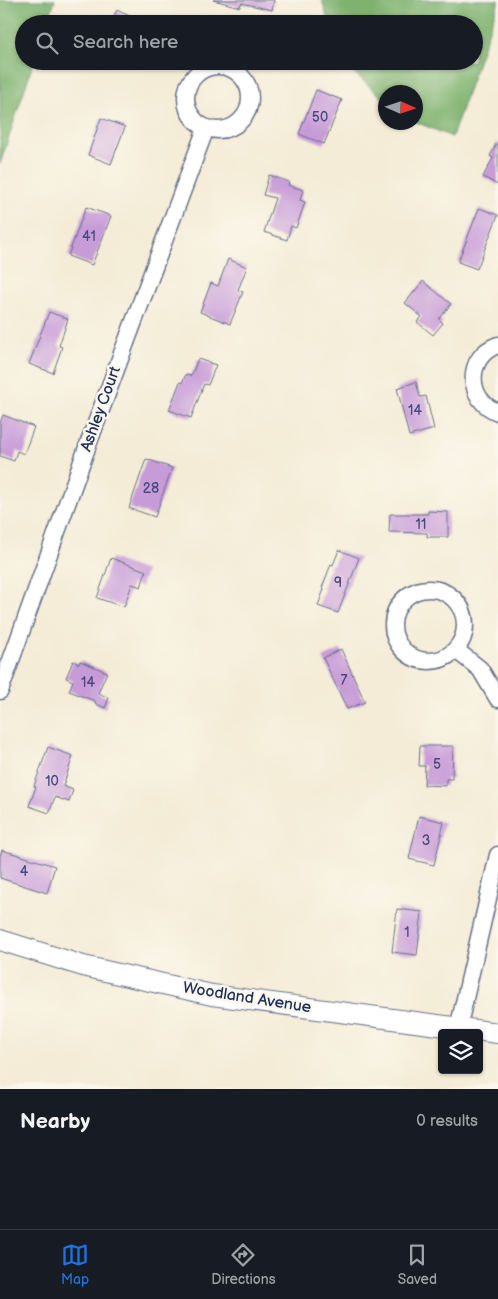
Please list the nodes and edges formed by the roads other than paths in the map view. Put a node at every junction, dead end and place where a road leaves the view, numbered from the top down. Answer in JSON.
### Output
{"nodes":[{"id":1,"x":206,"y":128,"type":"dead end"},
{"id":2,"x":498,"y":345,"type":"edge"},
{"id":3,"x":498,"y":412,"type":"edge"},
{"id":4,"x":456,"y":650,"type":"junction"},
{"id":5,"x":0,"y":691,"type":"edge"},
{"id":6,"x":498,"y":699,"type":"edge"},
{"id":7,"x":498,"y":856,"type":"edge"},
{"id":8,"x":0,"y":940,"type":"edge"},
{"id":9,"x":458,"y":1029,"type":"joint"},
{"id":10,"x":483,"y":1032,"type":"edge"},
{"id":11,"x":498,"y":1033,"type":"edge"}],
"edges":[{"from":1,"to":5,"type":"street","name":"Ashley Court"},
{"from":2,"to":3,"type":"street"},
{"from":4,"to":4,"type":"street"},
{"from":4,"to":6,"type":"street"},
{"from":7,"to":9,"type":"street"},
{"from":8,"to":9,"type":"street","name":"Woodland Avenue"},
{"from":10,"to":11,"type":"street","name":"Woodland Avenue"}]}
